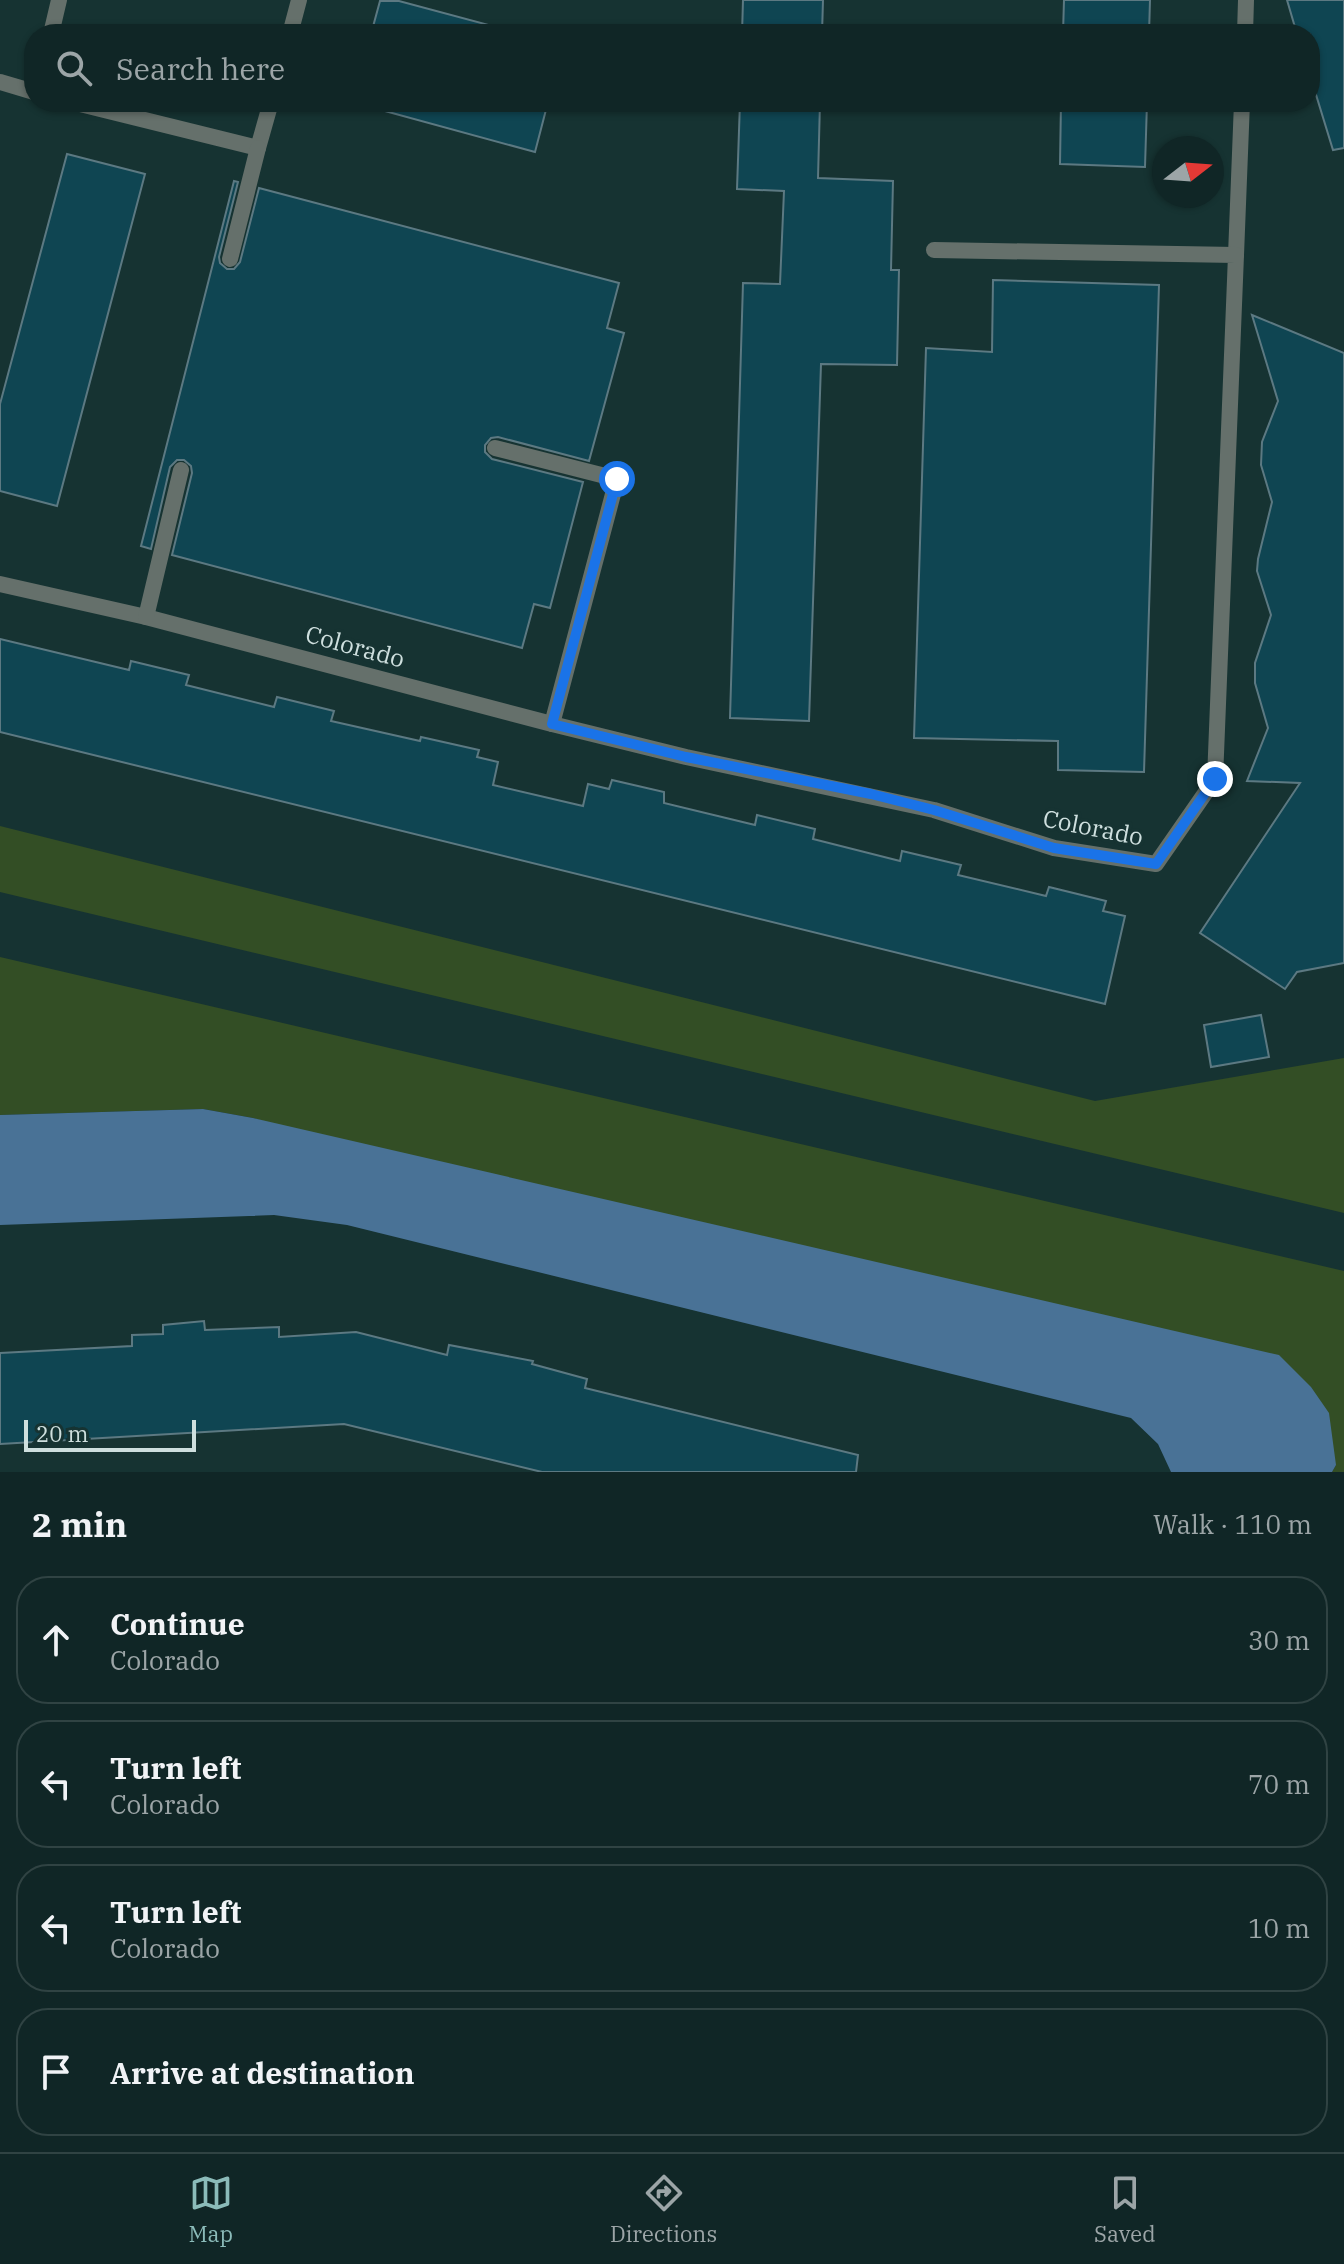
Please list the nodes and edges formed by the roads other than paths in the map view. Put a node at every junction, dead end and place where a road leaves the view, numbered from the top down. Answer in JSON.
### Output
{"nodes":[{"id":1,"x":59,"y":0,"type":"edge"},
{"id":2,"x":299,"y":0,"type":"edge"},
{"id":3,"x":1246,"y":0,"type":"edge"},
{"id":4,"x":53,"y":24,"type":"edge"},
{"id":5,"x":293,"y":24,"type":"edge"},
{"id":6,"x":1245,"y":24,"type":"edge"},
{"id":7,"x":0,"y":82,"type":"edge"},
{"id":8,"x":24,"y":89,"type":"edge"},
{"id":9,"x":112,"y":112,"type":"edge"},
{"id":10,"x":268,"y":112,"type":"edge"},
{"id":11,"x":1242,"y":112,"type":"edge"},
{"id":12,"x":258,"y":148,"type":"junction"},
{"id":13,"x":934,"y":250,"type":"dead end"},
{"id":14,"x":1236,"y":255,"type":"junction"},
{"id":15,"x":230,"y":259,"type":"dead end"},
{"id":16,"x":495,"y":448,"type":"dead end"},
{"id":17,"x":181,"y":470,"type":"dead end"},
{"id":18,"x":0,"y":584,"type":"edge"},
{"id":19,"x":146,"y":617,"type":"junction"},
{"id":20,"x":552,"y":724,"type":"junction"}],
"edges":[{"from":1,"to":4,"type":"street"},
{"from":2,"to":5,"type":"street"},
{"from":3,"to":6,"type":"street"},
{"from":7,"to":8,"type":"street"},
{"from":9,"to":12,"type":"street"},
{"from":10,"to":12,"type":"street"},
{"from":11,"to":14,"type":"street","name":"Colorado"},
{"from":12,"to":15,"type":"street"},
{"from":13,"to":14,"type":"street"},
{"from":14,"to":20,"type":"street","name":"Colorado"},
{"from":16,"to":20,"type":"street"},
{"from":17,"to":19,"type":"street"},
{"from":18,"to":19,"type":"street","name":"Colorado"},
{"from":19,"to":20,"type":"street","name":"Colorado"}]}
